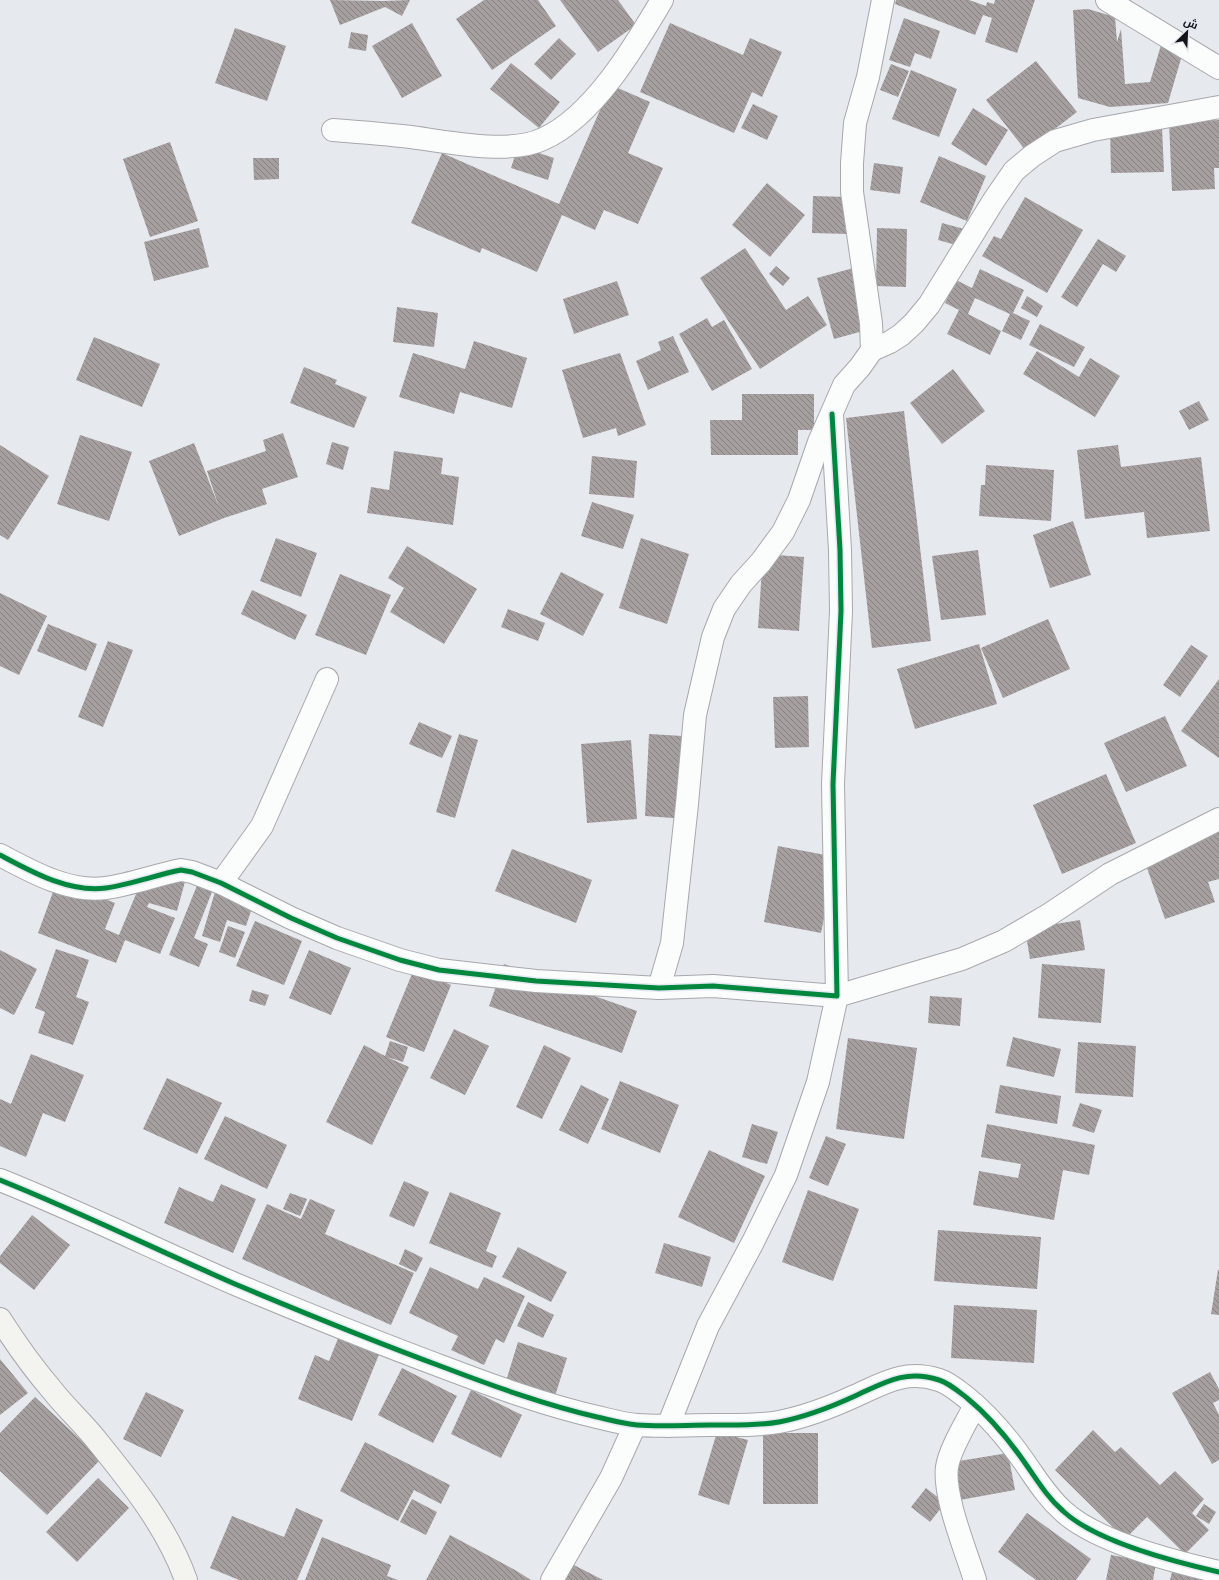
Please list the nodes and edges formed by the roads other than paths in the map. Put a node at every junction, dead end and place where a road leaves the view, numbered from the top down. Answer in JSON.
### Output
{"nodes":[{"id":1,"x":662,"y":0,"type":"edge"},
{"id":2,"x":884,"y":0,"type":"edge"},
{"id":3,"x":1107,"y":0,"type":"edge"},
{"id":4,"x":1219,"y":68,"type":"edge"},
{"id":5,"x":1219,"y":107,"type":"edge"},
{"id":6,"x":332,"y":130,"type":"dead end"},
{"id":7,"x":872,"y":350,"type":"junction"},
{"id":8,"x":832,"y":414,"type":"junction"},
{"id":9,"x":327,"y":679,"type":"dead end"},
{"id":10,"x":1219,"y":819,"type":"edge"},
{"id":11,"x":0,"y":855,"type":"edge"},
{"id":12,"x":221,"y":883,"type":"junction"},
{"id":13,"x":659,"y":988,"type":"junction"},
{"id":14,"x":837,"y":996,"type":"junction"},
{"id":15,"x":0,"y":1180,"type":"edge"},
{"id":16,"x":0,"y":1319,"type":"edge"},
{"id":17,"x":975,"y":1405,"type":"junction"},
{"id":18,"x":635,"y":1426,"type":"junction"},
{"id":19,"x":668,"y":1426,"type":"junction"},
{"id":20,"x":1219,"y":1572,"type":"edge"},
{"id":21,"x":186,"y":1580,"type":"edge"},
{"id":22,"x":552,"y":1580,"type":"edge"},
{"id":23,"x":975,"y":1580,"type":"edge"}],
"edges":[{"from":1,"to":6,"type":"street"},
{"from":2,"to":7,"type":"street"},
{"from":3,"to":4,"type":"street"},
{"from":5,"to":7,"type":"street"},
{"from":7,"to":8,"type":"street"},
{"from":8,"to":13,"type":"street"},
{"from":8,"to":14,"type":"street"},
{"from":9,"to":12,"type":"street"},
{"from":10,"to":14,"type":"street"},
{"from":11,"to":12,"type":"street"},
{"from":12,"to":13,"type":"street"},
{"from":13,"to":14,"type":"street"},
{"from":14,"to":19,"type":"street"},
{"from":15,"to":18,"type":"street"},
{"from":16,"to":21,"type":"street"},
{"from":17,"to":19,"type":"street"},
{"from":17,"to":20,"type":"street"},
{"from":17,"to":23,"type":"street"},
{"from":18,"to":19,"type":"street"},
{"from":18,"to":22,"type":"street"}]}
